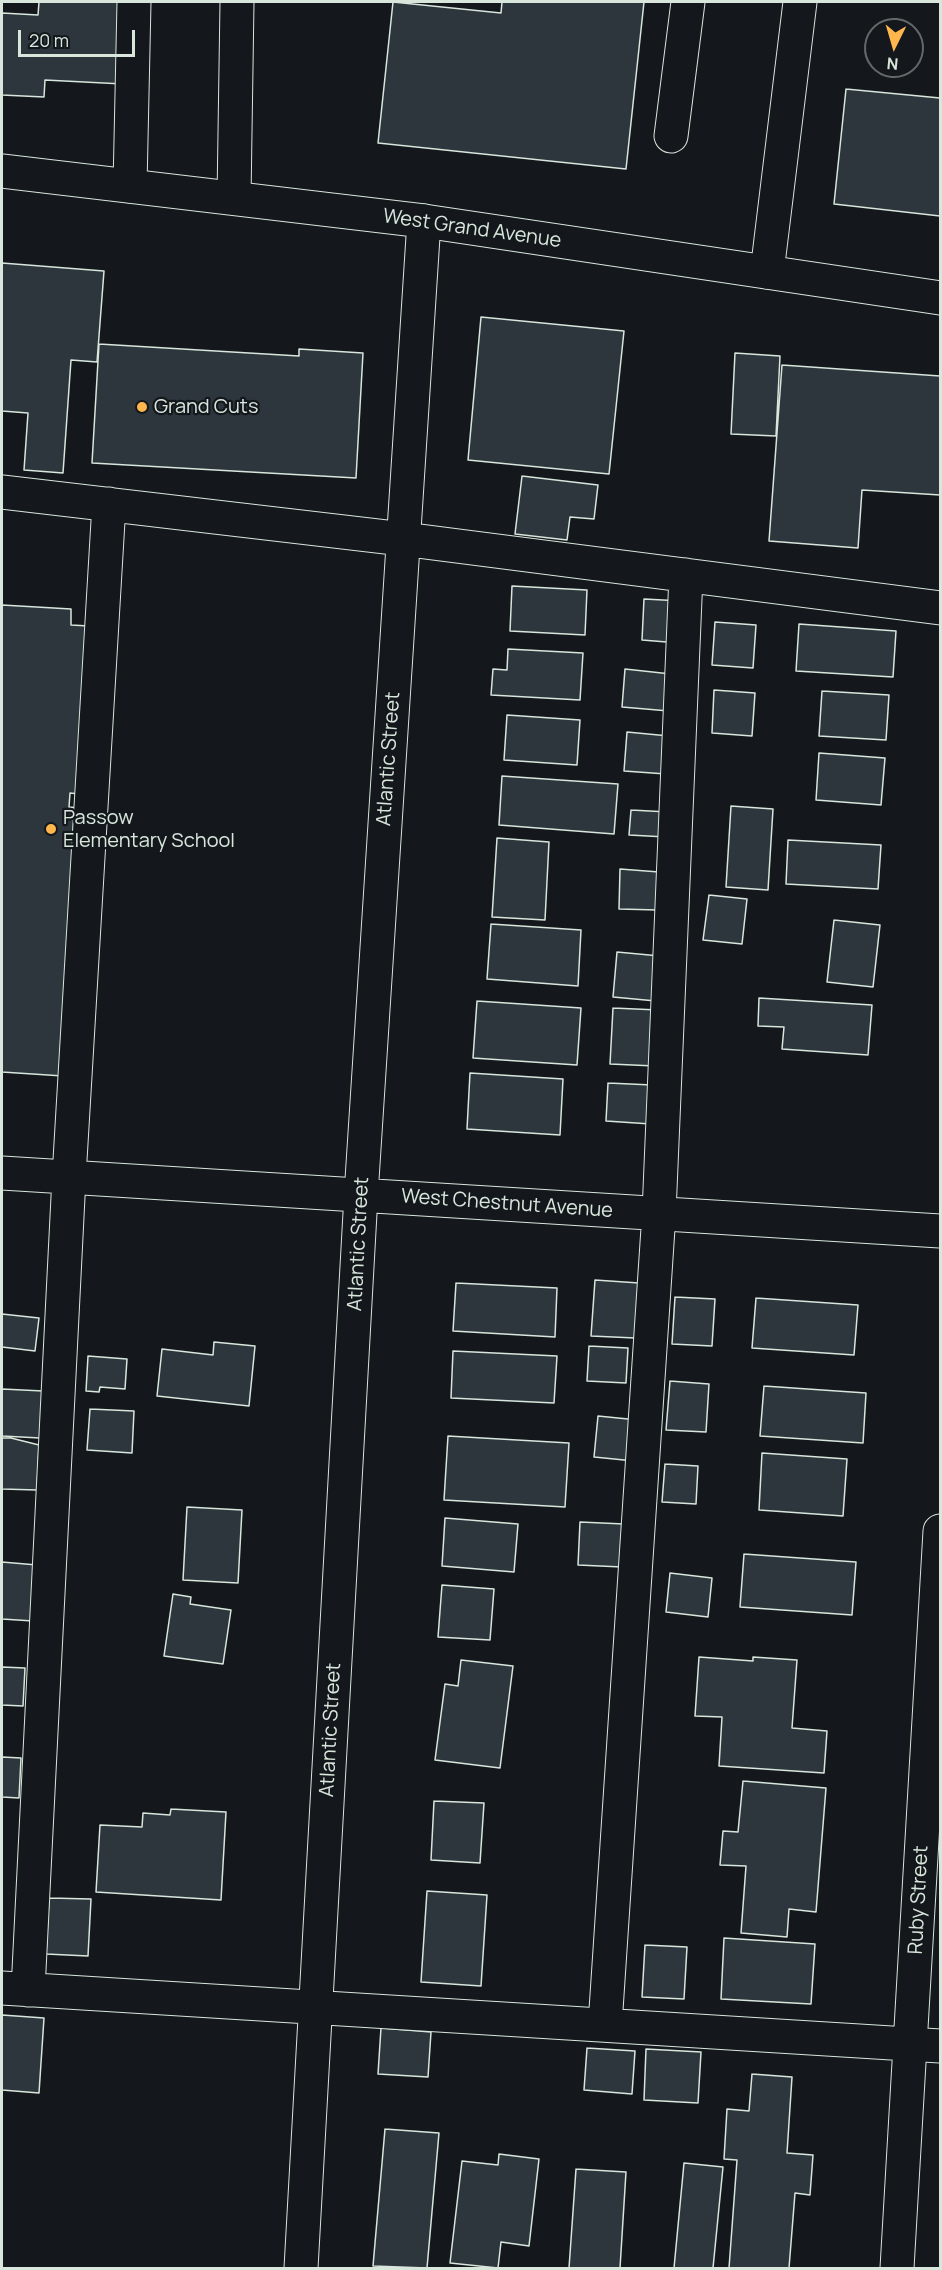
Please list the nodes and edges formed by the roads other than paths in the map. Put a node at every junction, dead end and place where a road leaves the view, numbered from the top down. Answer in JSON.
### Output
{"nodes":[{"id":1,"x":134,"y":2,"type":"edge"},
{"id":2,"x":237,"y":2,"type":"edge"},
{"id":3,"x":688,"y":2,"type":"edge"},
{"id":4,"x":800,"y":2,"type":"edge"},
{"id":5,"x":671,"y":136,"type":"dead end"},
{"id":6,"x":2,"y":171,"type":"edge"},
{"id":7,"x":130,"y":186,"type":"junction"},
{"id":8,"x":234,"y":198,"type":"junction"},
{"id":9,"x":424,"y":221,"type":"junction"},
{"id":10,"x":767,"y":272,"type":"junction"},
{"id":11,"x":940,"y":298,"type":"edge"},
{"id":12,"x":2,"y":492,"type":"edge"},
{"id":13,"x":109,"y":504,"type":"junction"},
{"id":14,"x":403,"y":539,"type":"junction"},
{"id":15,"x":686,"y":575,"type":"junction"},
{"id":16,"x":940,"y":608,"type":"edge"},
{"id":17,"x":2,"y":1173,"type":"edge"},
{"id":18,"x":69,"y":1177,"type":"junction"},
{"id":19,"x":361,"y":1195,"type":"junction"},
{"id":20,"x":659,"y":1214,"type":"junction"},
{"id":21,"x":940,"y":1231,"type":"edge"},
{"id":22,"x":940,"y":1531,"type":"edge"},
{"id":23,"x":15,"y":1989,"type":"edge"},
{"id":24,"x":316,"y":2007,"type":"junction"},
{"id":25,"x":605,"y":2025,"type":"junction"},
{"id":26,"x":926,"y":2045,"type":"edge"},
{"id":27,"x":301,"y":2268,"type":"edge"},
{"id":28,"x":897,"y":2268,"type":"edge"}],
"edges":[{"from":1,"to":7,"type":"street"},
{"from":2,"to":8,"type":"street"},
{"from":3,"to":5,"type":"street"},
{"from":4,"to":10,"type":"street"},
{"from":6,"to":7,"type":"street","name":"West Grand Avenue"},
{"from":7,"to":8,"type":"street","name":"West Grand Avenue"},
{"from":8,"to":9,"type":"street","name":"West Grand Avenue"},
{"from":9,"to":10,"type":"street","name":"West Grand Avenue"},
{"from":9,"to":14,"type":"street","name":"Atlantic Street"},
{"from":10,"to":11,"type":"street","name":"West Grand Avenue"},
{"from":12,"to":13,"type":"street"},
{"from":13,"to":14,"type":"street"},
{"from":13,"to":18,"type":"street"},
{"from":14,"to":15,"type":"street"},
{"from":14,"to":19,"type":"street","name":"Atlantic Street"},
{"from":15,"to":16,"type":"street"},
{"from":15,"to":20,"type":"street"},
{"from":17,"to":18,"type":"street","name":"West Chestnut Avenue"},
{"from":18,"to":19,"type":"street","name":"West Chestnut Avenue"},
{"from":18,"to":23,"type":"street"},
{"from":19,"to":20,"type":"street","name":"West Chestnut Avenue"},
{"from":19,"to":24,"type":"street","name":"Atlantic Street"},
{"from":20,"to":21,"type":"street","name":"West Chestnut Avenue"},
{"from":20,"to":25,"type":"street"},
{"from":22,"to":26,"type":"street","name":"Ruby Street"},
{"from":23,"to":24,"type":"street"},
{"from":24,"to":25,"type":"street"},
{"from":24,"to":27,"type":"street","name":"Atlantic Street"},
{"from":25,"to":26,"type":"street"},
{"from":26,"to":28,"type":"street","name":"Ruby Street"}]}
